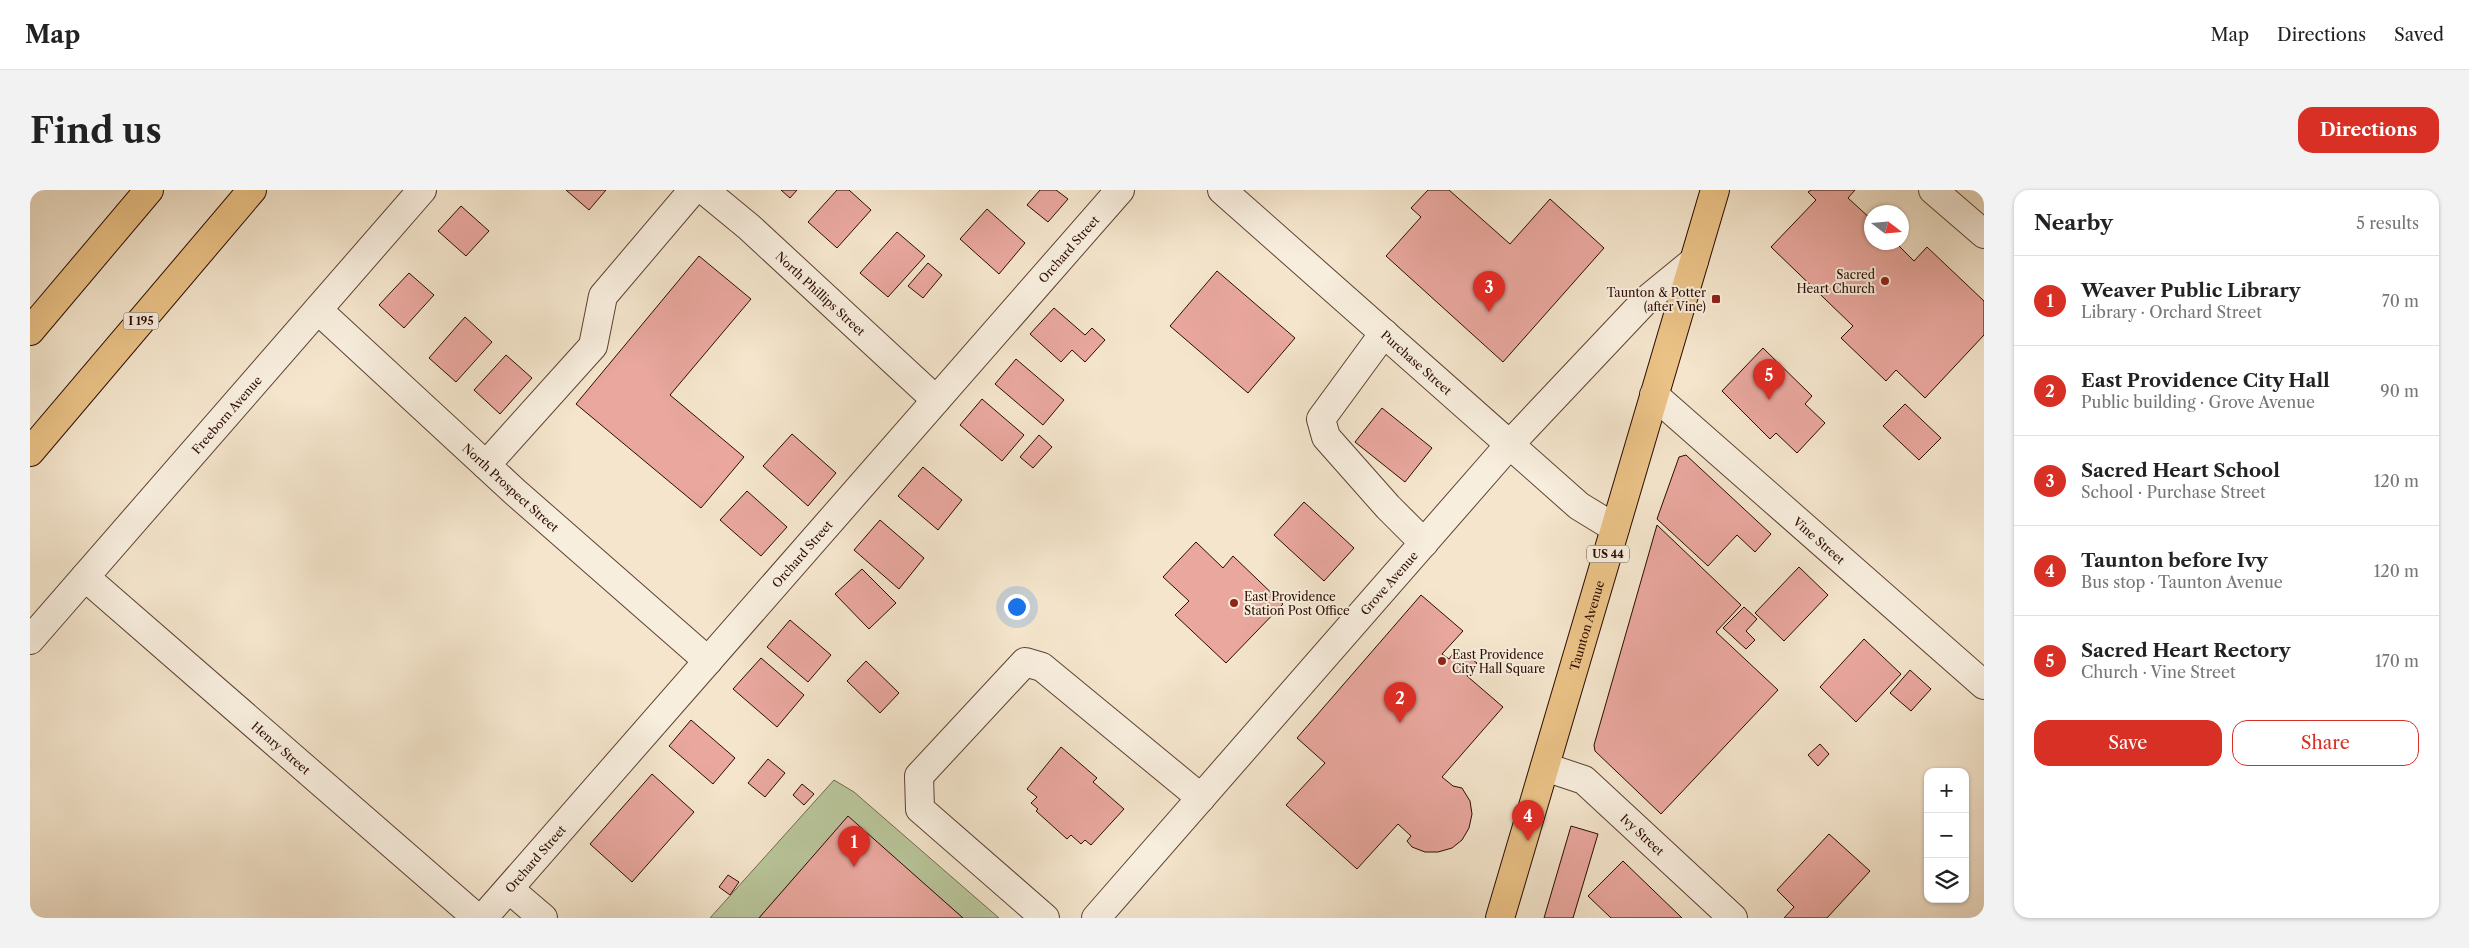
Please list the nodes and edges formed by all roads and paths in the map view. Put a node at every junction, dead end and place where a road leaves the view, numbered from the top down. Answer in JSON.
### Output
{"nodes":[{"id":1,"x":149,"y":190,"type":"edge"},
{"id":2,"x":252,"y":190,"type":"edge"},
{"id":3,"x":422,"y":190,"type":"edge"},
{"id":4,"x":693,"y":190,"type":"edge"},
{"id":5,"x":704,"y":190,"type":"edge"},
{"id":6,"x":1120,"y":190,"type":"edge"},
{"id":7,"x":1222,"y":190,"type":"edge"},
{"id":8,"x":1715,"y":190,"type":"edge"},
{"id":9,"x":1933,"y":190,"type":"edge"},
{"id":10,"x":1984,"y":234,"type":"edge"},
{"id":11,"x":1694,"y":261,"type":"junction"},
{"id":12,"x":318,"y":310,"type":"junction"},
{"id":13,"x":30,"y":331,"type":"edge"},
{"id":14,"x":1384,"y":333,"type":"junction"},
{"id":15,"x":1654,"y":395,"type":"junction"},
{"id":16,"x":936,"y":400,"type":"junction"},
{"id":17,"x":1510,"y":444,"type":"junction"},
{"id":18,"x":30,"y":452,"type":"edge"},
{"id":19,"x":486,"y":465,"type":"junction"},
{"id":20,"x":1615,"y":528,"type":"junction"},
{"id":21,"x":1424,"y":542,"type":"junction"},
{"id":22,"x":85,"y":576,"type":"junction"},
{"id":23,"x":30,"y":640,"type":"edge"},
{"id":24,"x":708,"y":661,"type":"junction"},
{"id":25,"x":1984,"y":684,"type":"edge"},
{"id":26,"x":1545,"y":767,"type":"junction"},
{"id":27,"x":1201,"y":798,"type":"junction"},
{"id":28,"x":509,"y":889,"type":"junction"},
{"id":29,"x":478,"y":918,"type":"edge"},
{"id":30,"x":483,"y":918,"type":"edge"},
{"id":31,"x":544,"y":918,"type":"edge"},
{"id":32,"x":1045,"y":918,"type":"edge"},
{"id":33,"x":1096,"y":918,"type":"edge"},
{"id":34,"x":1500,"y":918,"type":"edge"},
{"id":35,"x":1733,"y":918,"type":"edge"}],
"edges":[{"from":1,"to":13,"type":"highway"},
{"from":2,"to":18,"type":"highway","number":"I 195"},
{"from":3,"to":12,"type":"street","name":"Freeborn Avenue"},
{"from":4,"to":19,"type":"street"},
{"from":5,"to":16,"type":"street","name":"North Phillips Street"},
{"from":6,"to":16,"type":"street","name":"Orchard Street"},
{"from":7,"to":14,"type":"street","name":"Purchase Street"},
{"from":8,"to":11,"type":"highway","name":"Taunton Avenue","number":"US 44"},
{"from":9,"to":10,"type":"street"},
{"from":11,"to":15,"type":"highway","name":"Taunton Avenue","number":"US 44"},
{"from":11,"to":17,"type":"street","name":"Grove Avenue"},
{"from":12,"to":19,"type":"street","name":"North Prospect Street"},
{"from":12,"to":22,"type":"street","name":"Freeborn Avenue"},
{"from":14,"to":17,"type":"street","name":"Purchase Street"},
{"from":14,"to":21,"type":"street"},
{"from":15,"to":20,"type":"highway","name":"Taunton Avenue","number":"US 44"},
{"from":15,"to":25,"type":"street","name":"Vine Street"},
{"from":16,"to":24,"type":"street","name":"Orchard Street"},
{"from":17,"to":20,"type":"street","name":"Purchase Street"},
{"from":17,"to":21,"type":"street","name":"Grove Avenue"},
{"from":19,"to":24,"type":"street","name":"North Prospect Street"},
{"from":20,"to":26,"type":"highway","name":"Taunton Avenue","number":"US 44"},
{"from":21,"to":27,"type":"street","name":"Grove Avenue"},
{"from":22,"to":23,"type":"street","name":"Freeborn Avenue"},
{"from":22,"to":29,"type":"street","name":"Henry Street"},
{"from":24,"to":28,"type":"street","name":"Orchard Street"},
{"from":26,"to":34,"type":"highway","name":"Taunton Avenue","number":"US 44"},
{"from":26,"to":35,"type":"street","name":"Ivy Street"},
{"from":27,"to":32,"type":"street"},
{"from":27,"to":33,"type":"street","name":"Grove Avenue"},
{"from":28,"to":30,"type":"street","name":"Orchard Street"},
{"from":28,"to":31,"type":"street"}]}
